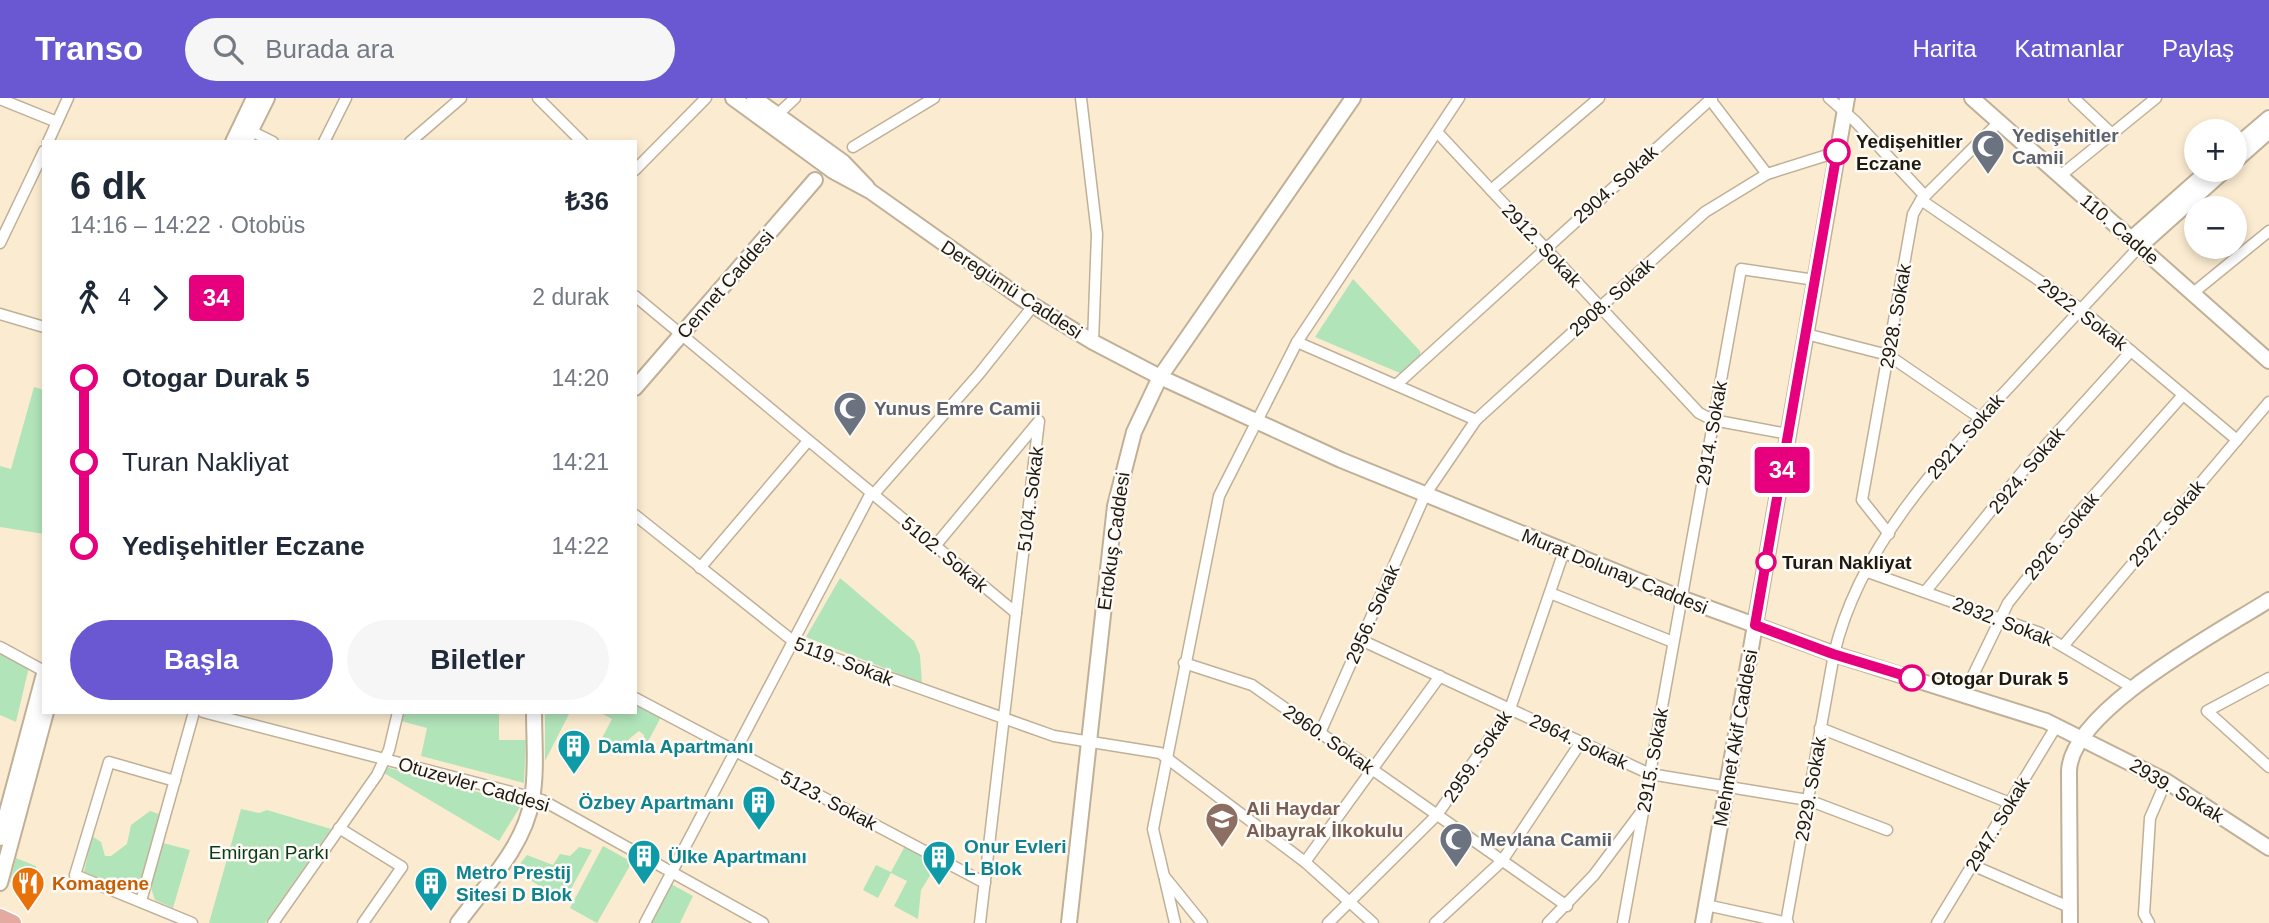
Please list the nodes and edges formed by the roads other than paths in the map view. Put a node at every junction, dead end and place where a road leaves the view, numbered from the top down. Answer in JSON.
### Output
{"nodes":[{"id":1,"x":68,"y":98,"type":"edge"},
{"id":2,"x":254,"y":98,"type":"edge"},
{"id":3,"x":267,"y":98,"type":"edge"},
{"id":4,"x":346,"y":98,"type":"edge"},
{"id":5,"x":461,"y":98,"type":"edge"},
{"id":6,"x":538,"y":98,"type":"edge"},
{"id":7,"x":706,"y":98,"type":"edge"},
{"id":8,"x":733,"y":98,"type":"edge"},
{"id":9,"x":754,"y":98,"type":"edge"},
{"id":10,"x":795,"y":98,"type":"edge"},
{"id":11,"x":933,"y":98,"type":"edge"},
{"id":12,"x":1081,"y":98,"type":"edge"},
{"id":13,"x":1353,"y":98,"type":"edge"},
{"id":14,"x":1459,"y":98,"type":"edge"},
{"id":15,"x":1599,"y":98,"type":"edge"},
{"id":16,"x":1710,"y":98,"type":"edge"},
{"id":17,"x":1829,"y":98,"type":"edge"},
{"id":18,"x":1972,"y":98,"type":"edge"},
{"id":19,"x":2074,"y":98,"type":"edge"},
{"id":20,"x":2156,"y":98,"type":"edge"},
{"id":21,"x":0,"y":99,"type":"edge"},
{"id":22,"x":1845,"y":104,"type":"edge"},
{"id":23,"x":777,"y":115,"type":"junction"},
{"id":24,"x":2269,"y":118,"type":"edge"},
{"id":25,"x":57,"y":122,"type":"junction"},
{"id":26,"x":1999,"y":122,"type":"junction"},
{"id":27,"x":2269,"y":131,"type":"edge"},
{"id":28,"x":1437,"y":132,"type":"junction"},
{"id":29,"x":246,"y":133,"type":"edge"},
{"id":30,"x":2112,"y":134,"type":"junction"},
{"id":31,"x":2247,"y":137,"type":"edge"},
{"id":32,"x":49,"y":140,"type":"edge"},
{"id":33,"x":267,"y":140,"type":"edge"},
{"id":34,"x":325,"y":140,"type":"edge"},
{"id":35,"x":412,"y":140,"type":"edge"},
{"id":36,"x":580,"y":140,"type":"edge"},
{"id":37,"x":2247,"y":150,"type":"edge"},
{"id":38,"x":1837,"y":152,"type":"junction"},
{"id":39,"x":42,"y":154,"type":"edge"},
{"id":40,"x":834,"y":163,"type":"junction"},
{"id":41,"x":637,"y":168,"type":"edge"},
{"id":42,"x":1767,"y":174,"type":"junction"},
{"id":43,"x":2060,"y":176,"type":"junction"},
{"id":44,"x":2197,"y":182,"type":"edge"},
{"id":45,"x":2210,"y":182,"type":"edge"},
{"id":46,"x":1491,"y":190,"type":"junction"},
{"id":47,"x":1923,"y":198,"type":"junction"},
{"id":48,"x":2269,"y":231,"type":"edge"},
{"id":49,"x":2135,"y":242,"type":"junction"},
{"id":50,"x":0,"y":243,"type":"edge"},
{"id":51,"x":1545,"y":247,"type":"junction"},
{"id":52,"x":1815,"y":280,"type":"junction"},
{"id":53,"x":2193,"y":293,"type":"junction"},
{"id":54,"x":637,"y":298,"type":"edge"},
{"id":55,"x":1033,"y":306,"type":"junction"},
{"id":56,"x":1600,"y":307,"type":"junction"},
{"id":57,"x":2081,"y":309,"type":"junction"},
{"id":58,"x":0,"y":314,"type":"edge"},
{"id":59,"x":42,"y":326,"type":"edge"},
{"id":60,"x":1806,"y":334,"type":"junction"},
{"id":61,"x":681,"y":336,"type":"junction"},
{"id":62,"x":1093,"y":342,"type":"junction"},
{"id":63,"x":1297,"y":342,"type":"junction"},
{"id":64,"x":2131,"y":351,"type":"junction"},
{"id":65,"x":1888,"y":355,"type":"junction"},
{"id":66,"x":2269,"y":360,"type":"edge"},
{"id":67,"x":1160,"y":377,"type":"junction"},
{"id":68,"x":1396,"y":385,"type":"junction"},
{"id":69,"x":637,"y":386,"type":"edge"},
{"id":70,"x":2183,"y":395,"type":"junction"},
{"id":71,"x":2269,"y":402,"type":"edge"},
{"id":72,"x":1980,"y":418,"type":"junction"},
{"id":73,"x":1256,"y":420,"type":"junction"},
{"id":74,"x":1476,"y":420,"type":"junction"},
{"id":75,"x":1713,"y":420,"type":"junction"},
{"id":76,"x":1788,"y":434,"type":"junction"},
{"id":77,"x":2237,"y":440,"type":"junction"},
{"id":78,"x":808,"y":441,"type":"junction"},
{"id":79,"x":872,"y":494,"type":"junction"},
{"id":80,"x":1424,"y":495,"type":"junction"},
{"id":81,"x":637,"y":517,"type":"edge"},
{"id":82,"x":1889,"y":534,"type":"junction"},
{"id":83,"x":935,"y":546,"type":"junction"},
{"id":84,"x":1564,"y":551,"type":"junction"},
{"id":85,"x":700,"y":568,"type":"junction"},
{"id":86,"x":1865,"y":571,"type":"junction"},
{"id":87,"x":1925,"y":592,"type":"junction"},
{"id":88,"x":1550,"y":593,"type":"junction"},
{"id":89,"x":1681,"y":598,"type":"junction"},
{"id":90,"x":2269,"y":600,"type":"edge"},
{"id":91,"x":1016,"y":613,"type":"junction"},
{"id":92,"x":1998,"y":618,"type":"junction"},
{"id":93,"x":1755,"y":625,"type":"junction"},
{"id":94,"x":1361,"y":640,"type":"junction"},
{"id":95,"x":792,"y":642,"type":"junction"},
{"id":96,"x":1673,"y":642,"type":"junction"},
{"id":97,"x":2064,"y":645,"type":"junction"},
{"id":98,"x":0,"y":647,"type":"edge"},
{"id":99,"x":1833,"y":654,"type":"junction"},
{"id":100,"x":1184,"y":663,"type":"junction"},
{"id":101,"x":42,"y":672,"type":"edge"},
{"id":102,"x":1440,"y":677,"type":"junction"},
{"id":103,"x":2269,"y":678,"type":"edge"},
{"id":104,"x":42,"y":680,"type":"edge"},
{"id":105,"x":2133,"y":688,"type":"junction"},
{"id":106,"x":1964,"y":694,"type":"junction"},
{"id":107,"x":637,"y":699,"type":"edge"},
{"id":108,"x":1510,"y":709,"type":"junction"},
{"id":109,"x":45,"y":714,"type":"edge"},
{"id":110,"x":193,"y":714,"type":"edge"},
{"id":111,"x":211,"y":714,"type":"edge"},
{"id":112,"x":397,"y":714,"type":"edge"},
{"id":113,"x":534,"y":714,"type":"edge"},
{"id":114,"x":1004,"y":719,"type":"junction"},
{"id":115,"x":2057,"y":725,"type":"junction"},
{"id":116,"x":1820,"y":728,"type":"junction"},
{"id":117,"x":1320,"y":733,"type":"junction"},
{"id":118,"x":2082,"y":736,"type":"junction"},
{"id":119,"x":1581,"y":742,"type":"junction"},
{"id":120,"x":1088,"y":744,"type":"junction"},
{"id":121,"x":736,"y":751,"type":"junction"},
{"id":122,"x":1166,"y":756,"type":"junction"},
{"id":123,"x":385,"y":759,"type":"junction"},
{"id":124,"x":2267,"y":763,"type":"edge"},
{"id":125,"x":1372,"y":770,"type":"junction"},
{"id":126,"x":1650,"y":774,"type":"junction"},
{"id":127,"x":175,"y":781,"type":"junction"},
{"id":128,"x":2166,"y":781,"type":"junction"},
{"id":129,"x":1727,"y":788,"type":"junction"},
{"id":130,"x":533,"y":797,"type":"junction"},
{"id":131,"x":1808,"y":800,"type":"junction"},
{"id":132,"x":2010,"y":803,"type":"junction"},
{"id":133,"x":1644,"y":808,"type":"junction"},
{"id":134,"x":1437,"y":815,"type":"junction"},
{"id":135,"x":339,"y":828,"type":"junction"},
{"id":136,"x":1888,"y":830,"type":"dead end"},
{"id":137,"x":0,"y":838,"type":"edge"},
{"id":138,"x":2269,"y":848,"type":"edge"},
{"id":139,"x":1502,"y":861,"type":"junction"},
{"id":140,"x":1305,"y":862,"type":"junction"},
{"id":141,"x":1972,"y":865,"type":"junction"},
{"id":142,"x":672,"y":872,"type":"junction"},
{"id":143,"x":1164,"y":876,"type":"junction"},
{"id":144,"x":985,"y":883,"type":"junction"},
{"id":145,"x":0,"y":884,"type":"edge"},
{"id":146,"x":141,"y":901,"type":"junction"},
{"id":147,"x":1349,"y":902,"type":"junction"},
{"id":148,"x":1706,"y":905,"type":"junction"},
{"id":149,"x":1567,"y":906,"type":"junction"},
{"id":150,"x":2070,"y":907,"type":"junction"},
{"id":151,"x":0,"y":917,"type":"edge"},
{"id":152,"x":13,"y":923,"type":"edge"},
{"id":153,"x":192,"y":923,"type":"edge"},
{"id":154,"x":273,"y":923,"type":"edge"},
{"id":155,"x":363,"y":923,"type":"edge"},
{"id":156,"x":458,"y":923,"type":"edge"},
{"id":157,"x":645,"y":923,"type":"edge"},
{"id":158,"x":763,"y":923,"type":"edge"},
{"id":159,"x":980,"y":923,"type":"edge"},
{"id":160,"x":1069,"y":923,"type":"edge"},
{"id":161,"x":1175,"y":923,"type":"edge"},
{"id":162,"x":1202,"y":923,"type":"edge"},
{"id":163,"x":1328,"y":923,"type":"edge"},
{"id":164,"x":1373,"y":923,"type":"edge"},
{"id":165,"x":1435,"y":923,"type":"edge"},
{"id":166,"x":1548,"y":923,"type":"edge"},
{"id":167,"x":1623,"y":923,"type":"edge"},
{"id":168,"x":1703,"y":923,"type":"edge"},
{"id":169,"x":1787,"y":923,"type":"edge"},
{"id":170,"x":1937,"y":923,"type":"edge"},
{"id":171,"x":2070,"y":923,"type":"edge"},
{"id":172,"x":2149,"y":923,"type":"edge"}],
"edges":[{"from":1,"to":25,"type":"street"},
{"from":2,"to":29,"type":"street"},
{"from":3,"to":29,"type":"street"},
{"from":4,"to":34,"type":"street"},
{"from":5,"to":35,"type":"street"},
{"from":6,"to":36,"type":"street"},
{"from":7,"to":41,"type":"street"},
{"from":8,"to":40,"type":"street","name":"Deregümü Caddesi"},
{"from":9,"to":23,"type":"street","name":"Deregümü Caddesi"},
{"from":10,"to":23,"type":"street"},
{"from":11,"to":40,"type":"street","name":"Cennet Caddesi"},
{"from":12,"to":62,"type":"street"},
{"from":13,"to":67,"type":"street","name":"Ertokuş Caddesi"},
{"from":14,"to":28,"type":"street"},
{"from":15,"to":46,"type":"street"},
{"from":16,"to":42,"type":"street"},
{"from":16,"to":51,"type":"street","name":"2904. Sokak"},
{"from":17,"to":22,"type":"street","name":"2922. Sokak"},
{"from":18,"to":26,"type":"street","name":"110. Cadde"},
{"from":19,"to":30,"type":"street"},
{"from":20,"to":30,"type":"street"},
{"from":21,"to":25,"type":"street"},
{"from":22,"to":38,"type":"street","name":"Mehmet Akif Caddesi"},
{"from":22,"to":47,"type":"street","name":"2922. Sokak"},
{"from":23,"to":40,"type":"street","name":"Deregümü Caddesi"},
{"from":24,"to":31,"type":"street"},
{"from":25,"to":32,"type":"street"},
{"from":26,"to":43,"type":"street","name":"110. Cadde"},
{"from":26,"to":47,"type":"street","name":"2928. Sokak"},
{"from":27,"to":37,"type":"street"},
{"from":28,"to":46,"type":"street","name":"2912. Sokak"},
{"from":28,"to":63,"type":"street"},
{"from":29,"to":33,"type":"street"},
{"from":30,"to":43,"type":"street"},
{"from":38,"to":42,"type":"street","name":"2908. Sokak"},
{"from":38,"to":52,"type":"street","name":"Mehmet Akif Caddesi"},
{"from":39,"to":50,"type":"street"},
{"from":40,"to":55,"type":"street","name":"Deregümü Caddesi"},
{"from":40,"to":61,"type":"street","name":"Cennet Caddesi"},
{"from":42,"to":56,"type":"street","name":"2908. Sokak"},
{"from":43,"to":49,"type":"street","name":"110. Cadde"},
{"from":44,"to":49,"type":"street"},
{"from":45,"to":49,"type":"street"},
{"from":46,"to":51,"type":"street","name":"2912. Sokak"},
{"from":47,"to":57,"type":"street","name":"2922. Sokak"},
{"from":47,"to":65,"type":"street","name":"2928. Sokak"},
{"from":48,"to":53,"type":"street"},
{"from":49,"to":53,"type":"street","name":"110. Cadde"},
{"from":49,"to":57,"type":"street","name":"2921. Sokak"},
{"from":51,"to":56,"type":"street","name":"2912. Sokak"},
{"from":51,"to":68,"type":"street","name":"2904. Sokak"},
{"from":52,"to":60,"type":"street","name":"Mehmet Akif Caddesi"},
{"from":52,"to":75,"type":"street","name":"2914. Sokak"},
{"from":53,"to":66,"type":"street","name":"110. Cadde"},
{"from":54,"to":61,"type":"street","name":"5102. Sokak"},
{"from":55,"to":62,"type":"street","name":"Deregümü Caddesi"},
{"from":55,"to":79,"type":"street"},
{"from":56,"to":74,"type":"street","name":"2908. Sokak"},
{"from":56,"to":75,"type":"street","name":"2912. Sokak"},
{"from":57,"to":64,"type":"street","name":"2922. Sokak"},
{"from":57,"to":72,"type":"street","name":"2921. Sokak"},
{"from":58,"to":59,"type":"street"},
{"from":60,"to":65,"type":"street"},
{"from":60,"to":76,"type":"street","name":"Mehmet Akif Caddesi"},
{"from":61,"to":69,"type":"street","name":"Cennet Caddesi"},
{"from":61,"to":78,"type":"street","name":"5102. Sokak"},
{"from":62,"to":67,"type":"street","name":"Deregümü Caddesi"},
{"from":63,"to":68,"type":"street"},
{"from":63,"to":73,"type":"street"},
{"from":64,"to":70,"type":"street","name":"2922. Sokak"},
{"from":64,"to":87,"type":"street","name":"2924. Sokak"},
{"from":65,"to":72,"type":"street"},
{"from":65,"to":82,"type":"street","name":"2928. Sokak"},
{"from":67,"to":73,"type":"street","name":"Murat Dolunay Caddesi"},
{"from":67,"to":120,"type":"street","name":"Ertokuş Caddesi"},
{"from":68,"to":74,"type":"street"},
{"from":70,"to":77,"type":"street","name":"2922. Sokak"},
{"from":70,"to":92,"type":"street","name":"2926. Sokak"},
{"from":71,"to":77,"type":"street","name":"2927. Sokak"},
{"from":72,"to":82,"type":"street","name":"2921. Sokak"},
{"from":73,"to":80,"type":"street","name":"Murat Dolunay Caddesi"},
{"from":73,"to":100,"type":"street"},
{"from":74,"to":80,"type":"street","name":"2908. Sokak"},
{"from":75,"to":76,"type":"street","name":"2912. Sokak"},
{"from":75,"to":89,"type":"street","name":"2914. Sokak"},
{"from":76,"to":93,"type":"street","name":"Mehmet Akif Caddesi"},
{"from":77,"to":97,"type":"street","name":"2927. Sokak"},
{"from":78,"to":79,"type":"street","name":"5102. Sokak"},
{"from":78,"to":85,"type":"street"},
{"from":79,"to":83,"type":"street","name":"5102. Sokak"},
{"from":79,"to":95,"type":"street"},
{"from":80,"to":84,"type":"street","name":"Murat Dolunay Caddesi"},
{"from":80,"to":94,"type":"street","name":"2956. Sokak"},
{"from":81,"to":85,"type":"street","name":"5119. Sokak"},
{"from":82,"to":86,"type":"street","name":"2921. Sokak"},
{"from":83,"to":91,"type":"street","name":"5102. Sokak"},
{"from":83,"to":91,"type":"street","name":"5104. Sokak"},
{"from":84,"to":88,"type":"street","name":"2959. Sokak"},
{"from":84,"to":89,"type":"street","name":"Murat Dolunay Caddesi"},
{"from":85,"to":95,"type":"street","name":"5119. Sokak"},
{"from":86,"to":87,"type":"street","name":"2932. Sokak"},
{"from":86,"to":99,"type":"street","name":"2921. Sokak"},
{"from":87,"to":92,"type":"street","name":"2932. Sokak"},
{"from":88,"to":96,"type":"street"},
{"from":88,"to":108,"type":"street","name":"2959. Sokak"},
{"from":89,"to":93,"type":"street","name":"Murat Dolunay Caddesi"},
{"from":89,"to":96,"type":"street","name":"2915. Sokak"},
{"from":90,"to":105,"type":"street"},
{"from":91,"to":114,"type":"street"},
{"from":92,"to":97,"type":"street","name":"2932. Sokak"},
{"from":92,"to":106,"type":"street","name":"2926. Sokak"},
{"from":93,"to":99,"type":"street","name":"Murat Dolunay Caddesi"},
{"from":93,"to":129,"type":"street","name":"Mehmet Akif Caddesi"},
{"from":94,"to":102,"type":"street","name":"2964. Sokak"},
{"from":94,"to":117,"type":"street","name":"2956. Sokak"},
{"from":95,"to":114,"type":"street","name":"5119. Sokak"},
{"from":95,"to":121,"type":"street"},
{"from":96,"to":126,"type":"street","name":"2915. Sokak"},
{"from":97,"to":105,"type":"street","name":"2932. Sokak"},
{"from":98,"to":101,"type":"street"},
{"from":99,"to":106,"type":"street","name":"Murat Dolunay Caddesi"},
{"from":99,"to":116,"type":"street","name":"2929. Sokak"},
{"from":100,"to":117,"type":"street","name":"2960. Sokak"},
{"from":100,"to":122,"type":"street"},
{"from":102,"to":108,"type":"street","name":"2964. Sokak"},
{"from":102,"to":125,"type":"street"},
{"from":103,"to":124,"type":"street"},
{"from":104,"to":137,"type":"street"},
{"from":105,"to":118,"type":"street"},
{"from":106,"to":115,"type":"street","name":"Murat Dolunay Caddesi"},
{"from":107,"to":121,"type":"street","name":"5123. Sokak"},
{"from":108,"to":119,"type":"street","name":"2964. Sokak"},
{"from":108,"to":134,"type":"street","name":"2959. Sokak"},
{"from":109,"to":145,"type":"street"},
{"from":110,"to":127,"type":"street"},
{"from":111,"to":123,"type":"street","name":"Otuzevler Caddesi"},
{"from":112,"to":123,"type":"street"},
{"from":113,"to":130,"type":"street"},
{"from":114,"to":120,"type":"street","name":"5119. Sokak"},
{"from":114,"to":144,"type":"street"},
{"from":115,"to":118,"type":"street","name":"Murat Dolunay Caddesi"},
{"from":115,"to":132,"type":"street","name":"2947. Sokak"},
{"from":116,"to":131,"type":"street","name":"2929. Sokak"},
{"from":116,"to":132,"type":"street"},
{"from":117,"to":125,"type":"street","name":"2960. Sokak"},
{"from":118,"to":128,"type":"street","name":"2939. Sokak"},
{"from":118,"to":150,"type":"street"},
{"from":119,"to":126,"type":"street","name":"2964. Sokak"},
{"from":119,"to":139,"type":"street"},
{"from":120,"to":122,"type":"street","name":"5119. Sokak"},
{"from":120,"to":160,"type":"street","name":"Ertokuş Caddesi"},
{"from":121,"to":142,"type":"street"},
{"from":121,"to":144,"type":"street","name":"5123. Sokak"},
{"from":122,"to":140,"type":"street"},
{"from":122,"to":143,"type":"street"},
{"from":123,"to":130,"type":"street","name":"Otuzevler Caddesi"},
{"from":123,"to":135,"type":"street"},
{"from":125,"to":134,"type":"street","name":"2960. Sokak"},
{"from":125,"to":140,"type":"street"},
{"from":126,"to":129,"type":"street","name":"2964. Sokak"},
{"from":126,"to":133,"type":"street","name":"2915. Sokak"},
{"from":127,"to":146,"type":"street"},
{"from":127,"to":146,"type":"street"},
{"from":128,"to":138,"type":"street","name":"2939. Sokak"},
{"from":128,"to":172,"type":"street"},
{"from":129,"to":131,"type":"street","name":"2964. Sokak"},
{"from":129,"to":148,"type":"street","name":"Mehmet Akif Caddesi"},
{"from":130,"to":142,"type":"street","name":"Otuzevler Caddesi"},
{"from":130,"to":156,"type":"street"},
{"from":131,"to":136,"type":"street","name":"2964. Sokak"},
{"from":131,"to":169,"type":"street","name":"2929. Sokak"},
{"from":132,"to":141,"type":"street","name":"2947. Sokak"},
{"from":133,"to":149,"type":"street"},
{"from":133,"to":167,"type":"street","name":"2915. Sokak"},
{"from":134,"to":139,"type":"street","name":"2960. Sokak"},
{"from":134,"to":147,"type":"street","name":"2959. Sokak"},
{"from":135,"to":154,"type":"street"},
{"from":135,"to":155,"type":"street"},
{"from":139,"to":149,"type":"street","name":"2960. Sokak"},
{"from":139,"to":165,"type":"street"},
{"from":140,"to":147,"type":"street"},
{"from":141,"to":150,"type":"street"},
{"from":141,"to":170,"type":"street","name":"2947. Sokak"},
{"from":142,"to":157,"type":"street"},
{"from":142,"to":158,"type":"street","name":"Otuzevler Caddesi"},
{"from":143,"to":161,"type":"street"},
{"from":143,"to":162,"type":"street"},
{"from":144,"to":159,"type":"street"},
{"from":146,"to":153,"type":"street"},
{"from":147,"to":163,"type":"street","name":"2959. Sokak"},
{"from":147,"to":164,"type":"street"},
{"from":148,"to":168,"type":"street","name":"Mehmet Akif Caddesi"},
{"from":148,"to":169,"type":"street"},
{"from":149,"to":166,"type":"street"},
{"from":150,"to":171,"type":"street"},
{"from":151,"to":152,"type":"main road"}]}
